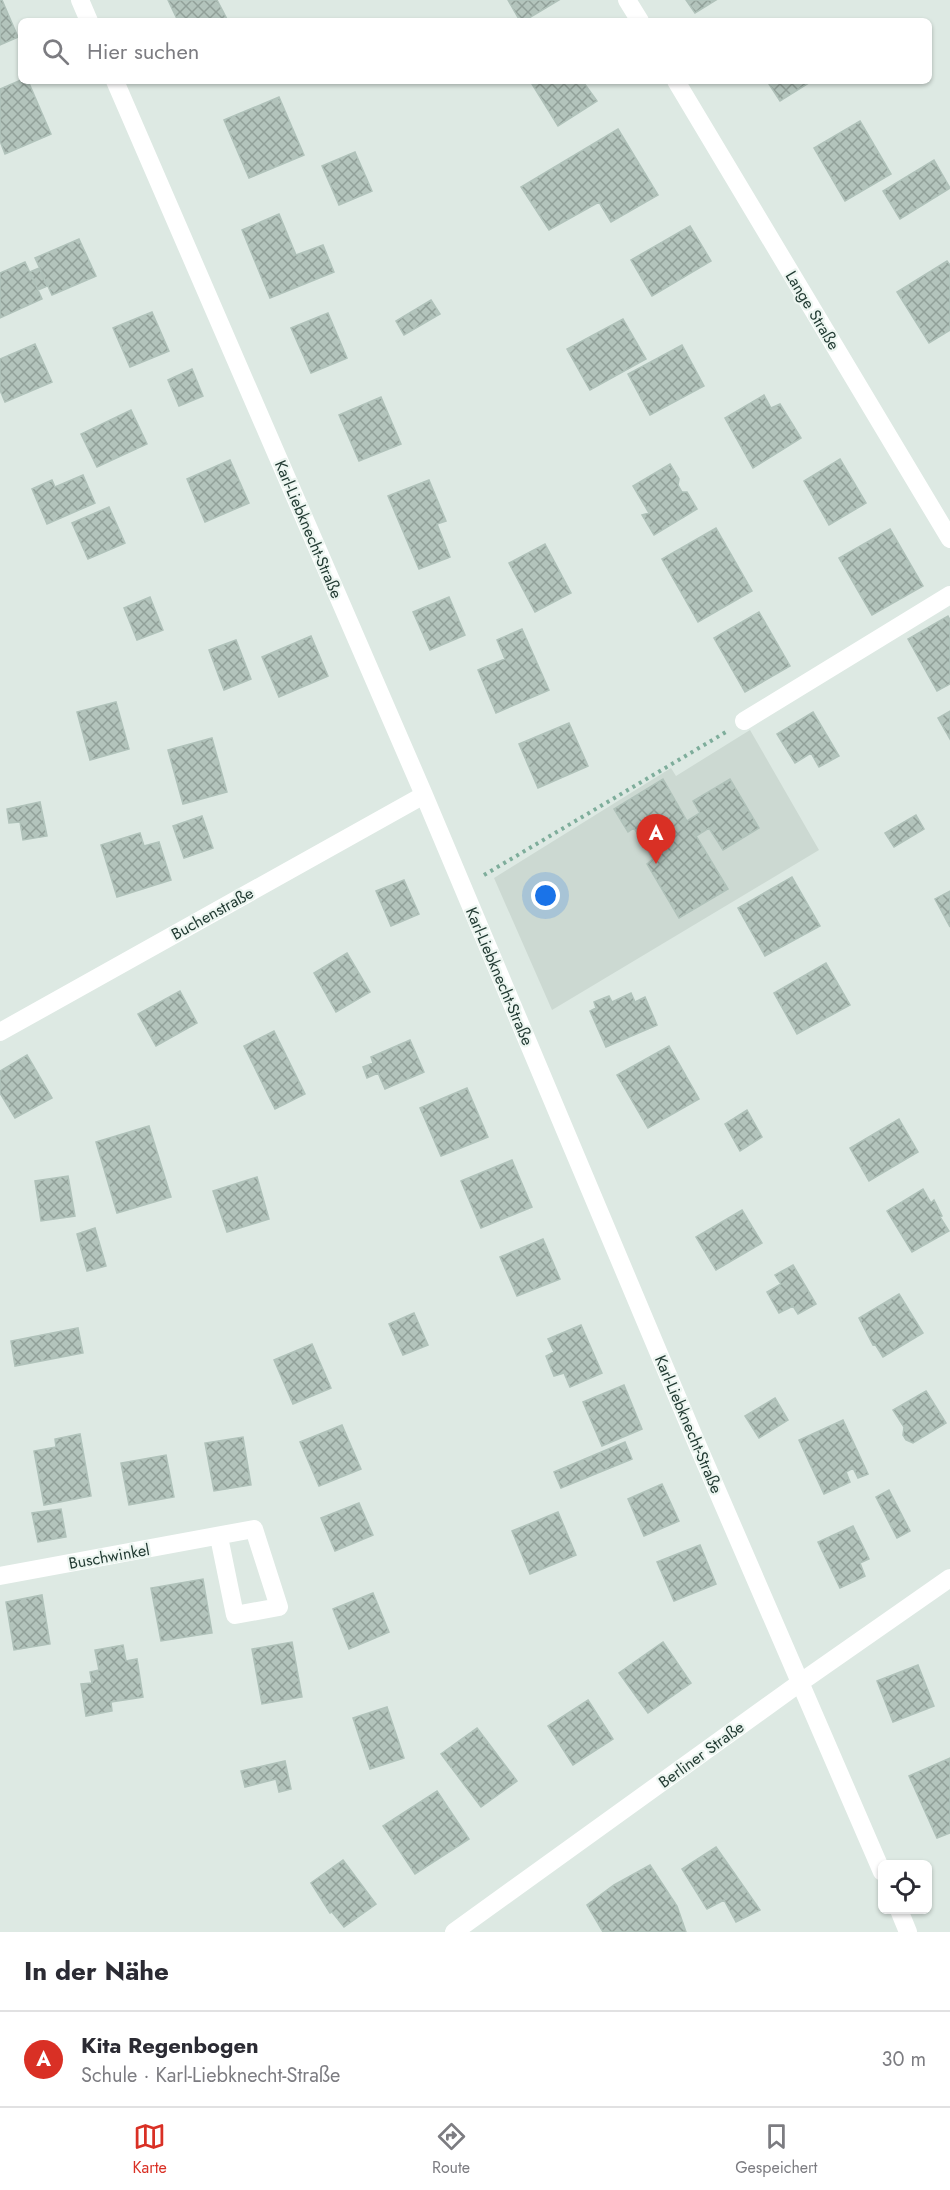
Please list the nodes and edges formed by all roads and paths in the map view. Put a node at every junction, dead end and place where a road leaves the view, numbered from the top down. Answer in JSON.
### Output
{"nodes":[{"id":1,"x":80,"y":0,"type":"edge"},
{"id":2,"x":627,"y":0,"type":"edge"},
{"id":3,"x":88,"y":18,"type":"edge"},
{"id":4,"x":638,"y":18,"type":"edge"},
{"id":5,"x":116,"y":84,"type":"edge"},
{"id":6,"x":678,"y":84,"type":"edge"},
{"id":7,"x":950,"y":539,"type":"edge"},
{"id":8,"x":950,"y":595,"type":"edge"},
{"id":9,"x":744,"y":721,"type":"joint"},
{"id":10,"x":424,"y":795,"type":"junction"},
{"id":11,"x":461,"y":884,"type":"junction"},
{"id":12,"x":0,"y":1032,"type":"edge"},
{"id":13,"x":219,"y":1537,"type":"junction"},
{"id":14,"x":0,"y":1576,"type":"edge"},
{"id":15,"x":950,"y":1578,"type":"edge"},
{"id":16,"x":801,"y":1682,"type":"junction"},
{"id":17,"x":878,"y":1863,"type":"edge"},
{"id":18,"x":901,"y":1914,"type":"edge"},
{"id":19,"x":454,"y":1932,"type":"edge"},
{"id":20,"x":908,"y":1932,"type":"edge"}],
"edges":[{"from":1,"to":3,"type":"street"},
{"from":2,"to":4,"type":"street"},
{"from":5,"to":10,"type":"street","name":"Karl-Liebknecht-Straße"},
{"from":6,"to":7,"type":"street","name":"Lange Straße"},
{"from":8,"to":9,"type":"street"},
{"from":9,"to":11,"type":"path"},
{"from":10,"to":11,"type":"street","name":"Karl-Liebknecht-Straße"},
{"from":10,"to":12,"type":"street","name":"Buchenstraße"},
{"from":11,"to":16,"type":"street","name":"Karl-Liebknecht-Straße"},
{"from":13,"to":13,"type":"street","name":"Buschwinkel"},
{"from":13,"to":14,"type":"street","name":"Buschwinkel"},
{"from":15,"to":16,"type":"street","name":"Berliner Straße"},
{"from":16,"to":17,"type":"street","name":"Karl-Liebknecht-Straße"},
{"from":16,"to":19,"type":"street","name":"Berliner Straße"},
{"from":18,"to":20,"type":"street"}]}
